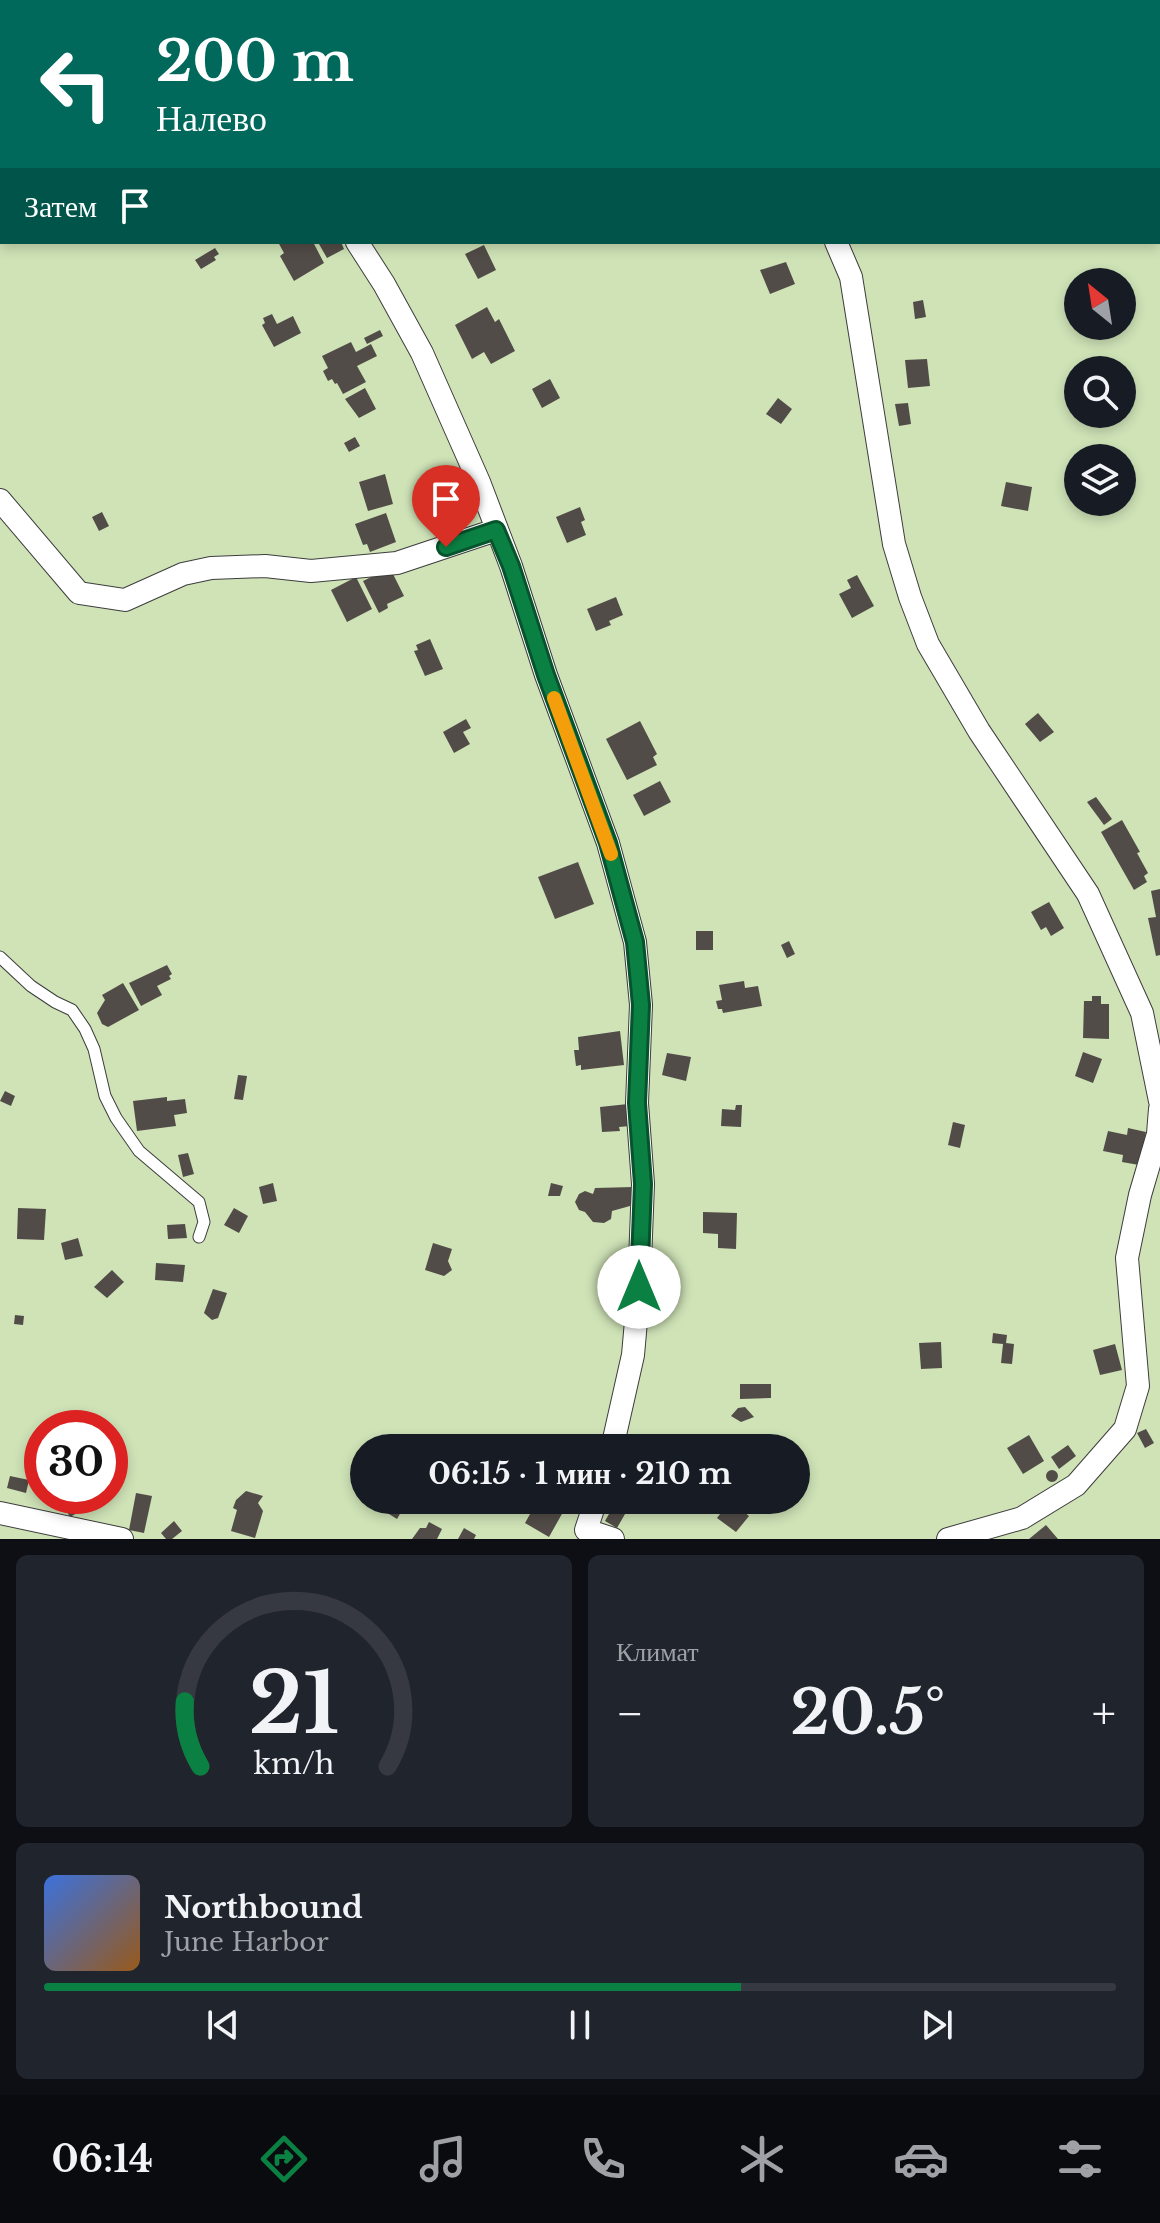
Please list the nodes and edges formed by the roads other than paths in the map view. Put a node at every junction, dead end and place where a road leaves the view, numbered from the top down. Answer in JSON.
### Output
{"nodes":[{"id":1,"x":358,"y":244,"type":"edge"},
{"id":2,"x":837,"y":244,"type":"edge"},
{"id":3,"x":0,"y":500,"type":"edge"},
{"id":4,"x":496,"y":530,"type":"junction"},
{"id":5,"x":0,"y":957,"type":"edge"},
{"id":6,"x":1160,"y":1101,"type":"edge"},
{"id":7,"x":1160,"y":1109,"type":"edge"},
{"id":8,"x":199,"y":1237,"type":"dead end"},
{"id":9,"x":615,"y":1434,"type":"edge"},
{"id":10,"x":0,"y":1513,"type":"edge"},
{"id":11,"x":590,"y":1514,"type":"edge"},
{"id":12,"x":581,"y":1535,"type":"edge"},
{"id":13,"x":122,"y":1539,"type":"edge"},
{"id":14,"x":613,"y":1539,"type":"edge"},
{"id":15,"x":948,"y":1539,"type":"edge"}],
"edges":[{"from":1,"to":4,"type":"street"},
{"from":2,"to":6,"type":"street"},
{"from":3,"to":4,"type":"street"},
{"from":4,"to":9,"type":"street"},
{"from":5,"to":8,"type":"lane"},
{"from":7,"to":15,"type":"street"},
{"from":10,"to":13,"type":"street"},
{"from":11,"to":12,"type":"street"},
{"from":12,"to":14,"type":"street"}]}
